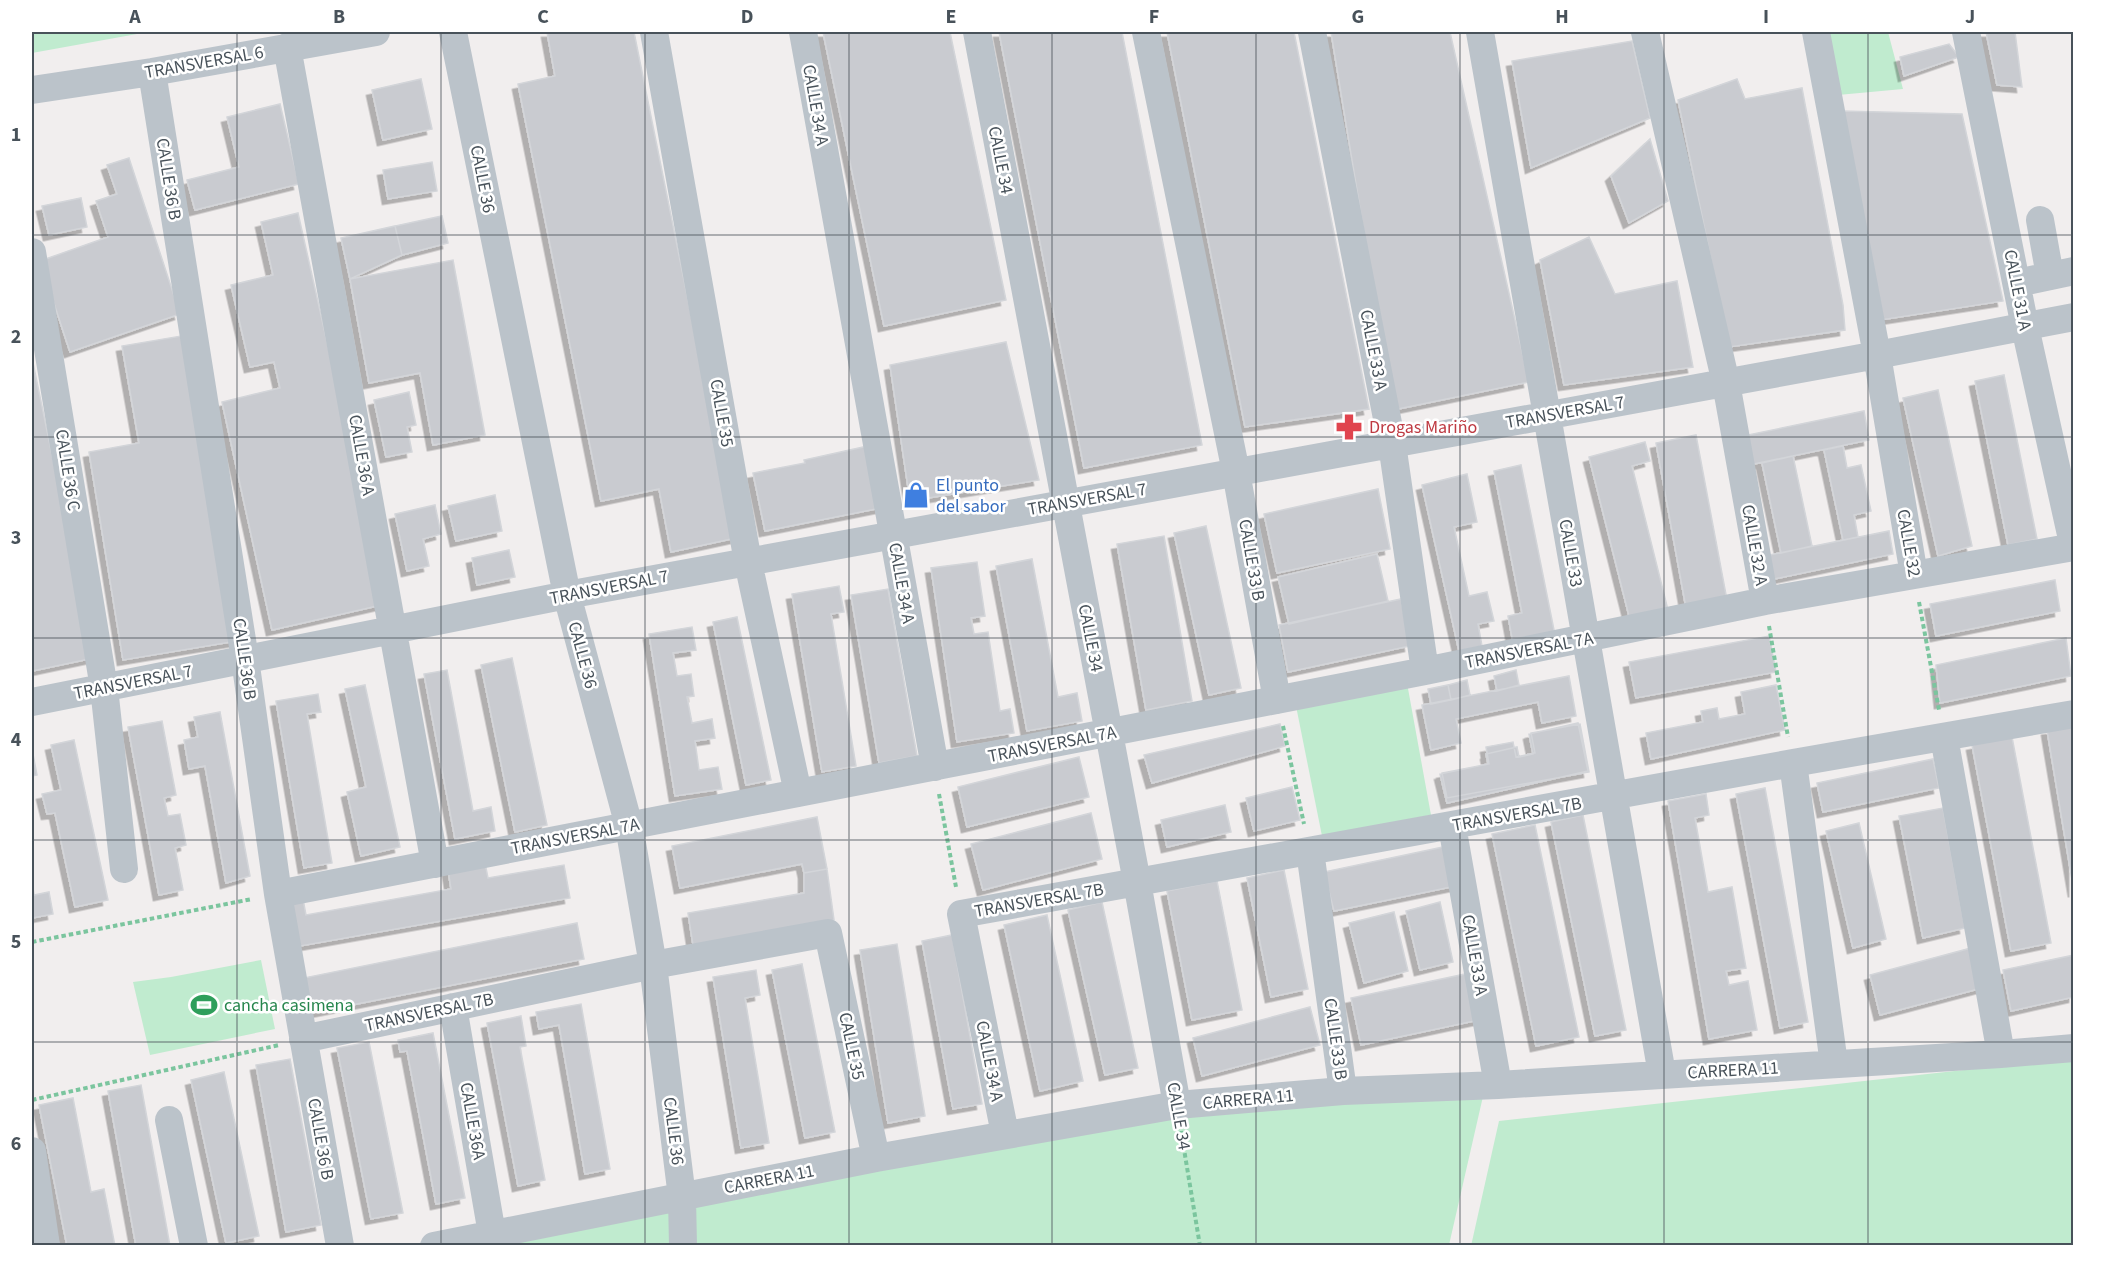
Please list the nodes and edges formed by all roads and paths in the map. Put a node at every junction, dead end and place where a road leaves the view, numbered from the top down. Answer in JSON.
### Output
{"nodes":[{"id":1,"x":376,"y":32,"type":"edge"},
{"id":2,"x":453,"y":32,"type":"edge"},
{"id":3,"x":654,"y":32,"type":"edge"},
{"id":4,"x":803,"y":32,"type":"edge"},
{"id":5,"x":977,"y":32,"type":"edge"},
{"id":6,"x":1146,"y":32,"type":"edge"},
{"id":7,"x":1312,"y":32,"type":"edge"},
{"id":8,"x":1480,"y":32,"type":"edge"},
{"id":9,"x":1645,"y":32,"type":"edge"},
{"id":10,"x":1816,"y":32,"type":"edge"},
{"id":11,"x":1966,"y":32,"type":"edge"},
{"id":12,"x":287,"y":47,"type":"junction"},
{"id":13,"x":152,"y":72,"type":"junction"},
{"id":14,"x":32,"y":90,"type":"edge"},
{"id":15,"x":2040,"y":220,"type":"dead end"},
{"id":16,"x":32,"y":252,"type":"edge"},
{"id":17,"x":2062,"y":273,"type":"edge"},
{"id":18,"x":2017,"y":283,"type":"junction"},
{"id":19,"x":2073,"y":317,"type":"edge"},
{"id":20,"x":2025,"y":327,"type":"junction"},
{"id":21,"x":1877,"y":355,"type":"junction"},
{"id":22,"x":1726,"y":383,"type":"junction"},
{"id":23,"x":1546,"y":415,"type":"junction"},
{"id":24,"x":1392,"y":444,"type":"junction"},
{"id":25,"x":1236,"y":472,"type":"junction"},
{"id":26,"x":1066,"y":503,"type":"junction"},
{"id":27,"x":893,"y":535,"type":"junction"},
{"id":28,"x":2073,"y":548,"type":"edge"},
{"id":29,"x":748,"y":562,"type":"junction"},
{"id":30,"x":1914,"y":575,"type":"junction"},
{"id":31,"x":567,"y":595,"type":"junction"},
{"id":32,"x":1765,"y":601,"type":"junction"},
{"id":33,"x":393,"y":630,"type":"junction"},
{"id":34,"x":1586,"y":639,"type":"junction"},
{"id":35,"x":245,"y":659,"type":"junction"},
{"id":36,"x":1425,"y":671,"type":"junction"},
{"id":37,"x":104,"y":688,"type":"junction"},
{"id":38,"x":1277,"y":699,"type":"junction"},
{"id":39,"x":32,"y":702,"type":"edge"},
{"id":40,"x":2073,"y":714,"type":"edge"},
{"id":41,"x":1109,"y":733,"type":"junction"},
{"id":42,"x":1944,"y":737,"type":"junction"},
{"id":43,"x":1793,"y":763,"type":"junction"},
{"id":44,"x":934,"y":767,"type":"junction"},
{"id":45,"x":798,"y":793,"type":"junction"},
{"id":46,"x":1613,"y":797,"type":"junction"},
{"id":47,"x":629,"y":826,"type":"junction"},
{"id":48,"x":1452,"y":826,"type":"junction"},
{"id":49,"x":1310,"y":851,"type":"junction"},
{"id":50,"x":435,"y":864,"type":"junction"},
{"id":51,"x":124,"y":869,"type":"dead end"},
{"id":52,"x":1137,"y":882,"type":"junction"},
{"id":53,"x":278,"y":894,"type":"junction"},
{"id":54,"x":961,"y":914,"type":"junction"},
{"id":55,"x":828,"y":933,"type":"joint"},
{"id":56,"x":32,"y":942,"type":"edge"},
{"id":57,"x":653,"y":964,"type":"junction"},
{"id":58,"x":453,"y":1007,"type":"junction"},
{"id":59,"x":303,"y":1039,"type":"junction"},
{"id":60,"x":2073,"y":1048,"type":"edge"},
{"id":61,"x":2001,"y":1054,"type":"junction"},
{"id":62,"x":1834,"y":1064,"type":"junction"},
{"id":63,"x":1662,"y":1074,"type":"junction"},
{"id":64,"x":1498,"y":1085,"type":"junction"},
{"id":65,"x":1343,"y":1091,"type":"junction"},
{"id":66,"x":32,"y":1100,"type":"edge"},
{"id":67,"x":1177,"y":1105,"type":"junction"},
{"id":68,"x":169,"y":1120,"type":"dead end"},
{"id":69,"x":1005,"y":1134,"type":"junction"},
{"id":70,"x":32,"y":1151,"type":"edge"},
{"id":71,"x":876,"y":1158,"type":"junction"},
{"id":72,"x":682,"y":1197,"type":"junction"},
{"id":73,"x":492,"y":1234,"type":"junction"},
{"id":74,"x":46,"y":1245,"type":"edge"},
{"id":75,"x":194,"y":1245,"type":"edge"},
{"id":76,"x":340,"y":1245,"type":"edge"},
{"id":77,"x":434,"y":1245,"type":"edge"},
{"id":78,"x":683,"y":1245,"type":"edge"},
{"id":79,"x":1200,"y":1245,"type":"edge"}],
"edges":[{"from":1,"to":12,"type":"street","name":"TRANSVERSAL 6"},
{"from":2,"to":31,"type":"street","name":"CALLE 36"},
{"from":3,"to":29,"type":"street","name":"CALLE 35"},
{"from":4,"to":27,"type":"street","name":"CALLE 34 A"},
{"from":5,"to":26,"type":"street","name":"CALLE 34"},
{"from":6,"to":25,"type":"street","name":"CALLE 33 B"},
{"from":7,"to":24,"type":"street","name":"CALLE 33 A"},
{"from":8,"to":23,"type":"street","name":"CALLE 33"},
{"from":9,"to":22,"type":"street","name":"CALLE 32 A"},
{"from":10,"to":21,"type":"street","name":"CALLE 32"},
{"from":11,"to":18,"type":"street","name":"CALLE 31 A"},
{"from":12,"to":13,"type":"street","name":"TRANSVERSAL 6"},
{"from":12,"to":33,"type":"street","name":"CALLE 36 A"},
{"from":13,"to":14,"type":"street","name":"TRANSVERSAL 6"},
{"from":13,"to":35,"type":"street","name":"CALLE 36 B"},
{"from":15,"to":17,"type":"street"},
{"from":16,"to":37,"type":"street","name":"CALLE 36 C"},
{"from":17,"to":18,"type":"street"},
{"from":18,"to":20,"type":"street","name":"CALLE 31 A"},
{"from":19,"to":20,"type":"street","name":"TRANSVERSAL 7"},
{"from":20,"to":21,"type":"street","name":"TRANSVERSAL 7"},
{"from":20,"to":28,"type":"street","name":"CALLE 31 A"},
{"from":21,"to":22,"type":"street","name":"TRANSVERSAL 7"},
{"from":21,"to":30,"type":"street","name":"CALLE 32"},
{"from":22,"to":23,"type":"street","name":"TRANSVERSAL 7"},
{"from":22,"to":32,"type":"street","name":"CALLE 32 A"},
{"from":23,"to":24,"type":"street","name":"TRANSVERSAL 7"},
{"from":23,"to":34,"type":"street","name":"CALLE 33"},
{"from":24,"to":25,"type":"street","name":"TRANSVERSAL 7"},
{"from":24,"to":36,"type":"street","name":"CALLE 33 A"},
{"from":25,"to":26,"type":"street","name":"TRANSVERSAL 7"},
{"from":25,"to":38,"type":"street","name":"CALLE 33 B"},
{"from":26,"to":27,"type":"street","name":"TRANSVERSAL 7"},
{"from":26,"to":41,"type":"street","name":"CALLE 34"},
{"from":27,"to":29,"type":"street","name":"TRANSVERSAL 7"},
{"from":27,"to":44,"type":"street","name":"CALLE 34 A"},
{"from":28,"to":30,"type":"street","name":"TRANSVERSAL 7A"},
{"from":29,"to":31,"type":"street","name":"TRANSVERSAL 7"},
{"from":29,"to":45,"type":"street","name":"CALLE 35"},
{"from":30,"to":32,"type":"street","name":"TRANSVERSAL 7A"},
{"from":30,"to":42,"type":"path","name":"CALLE 32"},
{"from":31,"to":33,"type":"street","name":"TRANSVERSAL 7"},
{"from":31,"to":47,"type":"street","name":"CALLE 36"},
{"from":32,"to":34,"type":"street","name":"TRANSVERSAL 7A"},
{"from":32,"to":43,"type":"path","name":"CALLE 32 A"},
{"from":33,"to":35,"type":"street","name":"TRANSVERSAL 7"},
{"from":33,"to":50,"type":"street","name":"CALLE 36 A"},
{"from":34,"to":36,"type":"street","name":"TRANSVERSAL 7A"},
{"from":34,"to":46,"type":"street","name":"CALLE 33"},
{"from":35,"to":37,"type":"street","name":"TRANSVERSAL 7"},
{"from":35,"to":53,"type":"street","name":"CALLE 36 B"},
{"from":36,"to":38,"type":"street","name":"TRANSVERSAL 7A"},
{"from":37,"to":39,"type":"street","name":"TRANSVERSAL 7"},
{"from":37,"to":51,"type":"street","name":"CALLE 36 C"},
{"from":38,"to":41,"type":"street","name":"TRANSVERSAL 7A"},
{"from":38,"to":49,"type":"path"},
{"from":40,"to":42,"type":"street","name":"TRANSVERSAL 7B"},
{"from":41,"to":44,"type":"street","name":"TRANSVERSAL 7A"},
{"from":41,"to":52,"type":"street","name":"CALLE 34"},
{"from":42,"to":43,"type":"street","name":"TRANSVERSAL 7B"},
{"from":42,"to":61,"type":"street"},
{"from":43,"to":46,"type":"street","name":"TRANSVERSAL 7B"},
{"from":43,"to":62,"type":"street"},
{"from":44,"to":45,"type":"street","name":"TRANSVERSAL 7A"},
{"from":44,"to":54,"type":"path"},
{"from":45,"to":47,"type":"street","name":"TRANSVERSAL 7A"},
{"from":46,"to":48,"type":"street","name":"TRANSVERSAL 7B"},
{"from":46,"to":63,"type":"street","name":"CALLE 33"},
{"from":47,"to":50,"type":"street","name":"TRANSVERSAL 7A"},
{"from":47,"to":57,"type":"street","name":"CALLE 36"},
{"from":48,"to":49,"type":"street","name":"TRANSVERSAL 7B"},
{"from":48,"to":64,"type":"street","name":"CALLE 33 A"},
{"from":49,"to":52,"type":"street","name":"TRANSVERSAL 7B"},
{"from":49,"to":65,"type":"street","name":"CALLE 33 B"},
{"from":50,"to":53,"type":"street","name":"TRANSVERSAL 7A"},
{"from":52,"to":54,"type":"street","name":"TRANSVERSAL 7B"},
{"from":52,"to":67,"type":"street","name":"CALLE 34"},
{"from":53,"to":56,"type":"path"},
{"from":53,"to":59,"type":"street","name":"CALLE 36 B"},
{"from":54,"to":69,"type":"street","name":"CALLE 34 A"},
{"from":55,"to":57,"type":"street","name":"TRANSVERSAL 7B"},
{"from":55,"to":71,"type":"street","name":"CALLE 35"},
{"from":57,"to":58,"type":"street","name":"TRANSVERSAL 7B"},
{"from":57,"to":72,"type":"street","name":"CALLE 36"},
{"from":58,"to":59,"type":"street","name":"TRANSVERSAL 7B"},
{"from":58,"to":73,"type":"street","name":"CALLE 36A"},
{"from":59,"to":66,"type":"path"},
{"from":59,"to":76,"type":"street","name":"CALLE 36 B"},
{"from":60,"to":61,"type":"street","name":"CARRERA 11"},
{"from":61,"to":62,"type":"street","name":"CARRERA 11"},
{"from":62,"to":63,"type":"street","name":"CARRERA 11"},
{"from":63,"to":64,"type":"street","name":"CARRERA 11"},
{"from":64,"to":65,"type":"street","name":"CARRERA 11"},
{"from":65,"to":67,"type":"street","name":"CARRERA 11"},
{"from":67,"to":69,"type":"street","name":"CARRERA 11"},
{"from":67,"to":79,"type":"path","name":"CALLE 34"},
{"from":68,"to":75,"type":"street"},
{"from":69,"to":71,"type":"street","name":"CARRERA 11"},
{"from":70,"to":74,"type":"street"},
{"from":71,"to":72,"type":"street","name":"CARRERA 11"},
{"from":72,"to":73,"type":"street","name":"CARRERA 11"},
{"from":72,"to":78,"type":"street","name":"CALLE 36"},
{"from":73,"to":77,"type":"street","name":"CARRERA 11"}]}
